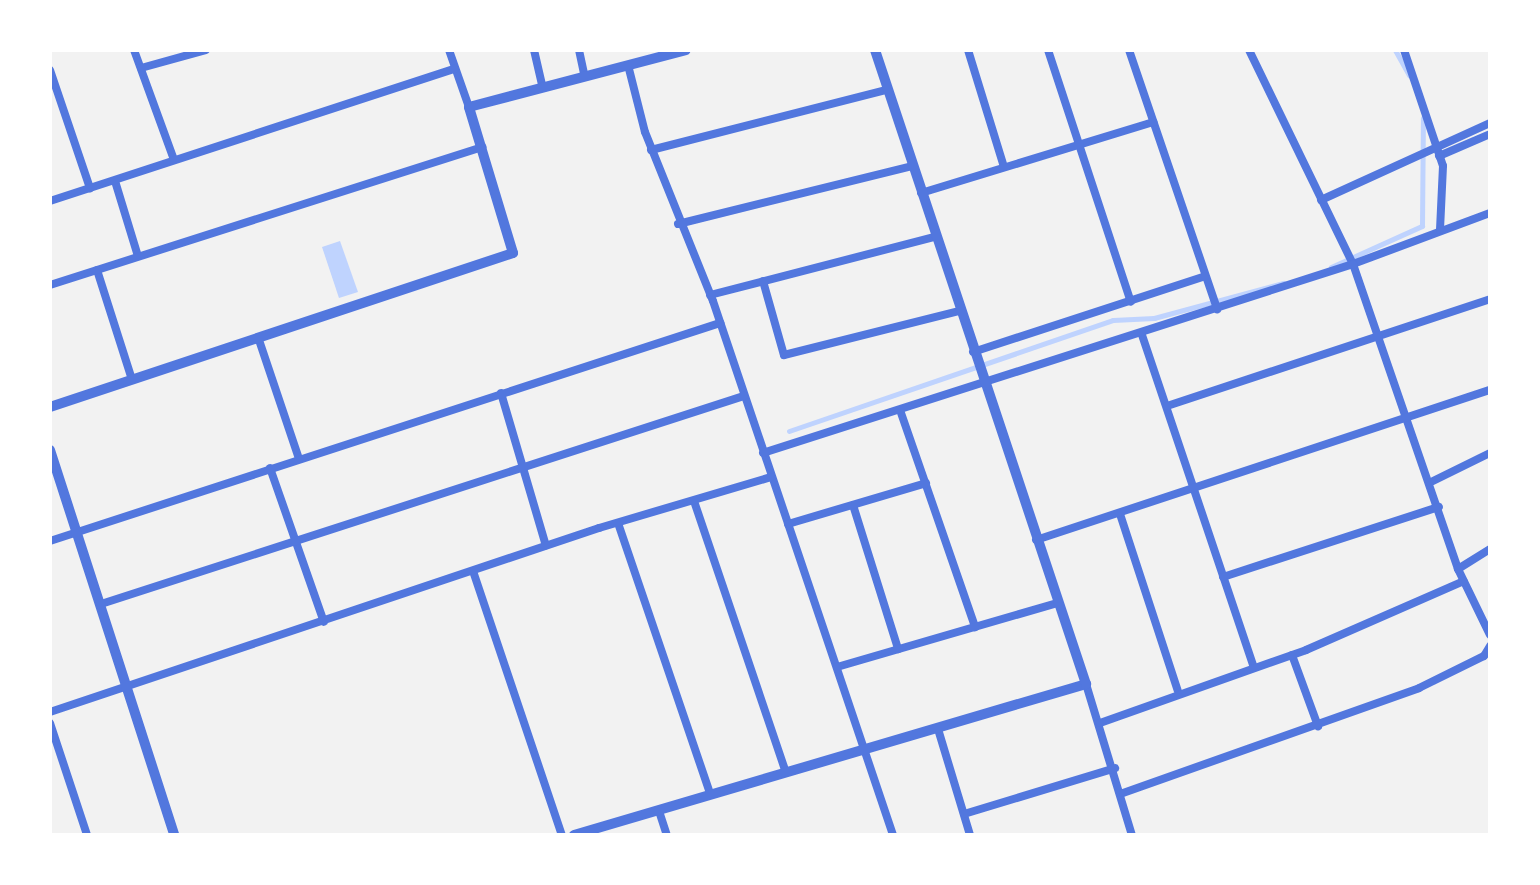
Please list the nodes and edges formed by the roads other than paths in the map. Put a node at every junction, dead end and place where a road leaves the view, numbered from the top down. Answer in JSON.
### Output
{"nodes":[{"id":1,"x":134,"y":50,"type":"edge"},
{"id":2,"x":206,"y":50,"type":"edge"},
{"id":3,"x":448,"y":50,"type":"edge"},
{"id":4,"x":534,"y":50,"type":"edge"},
{"id":5,"x":578,"y":50,"type":"edge"},
{"id":6,"x":686,"y":50,"type":"edge"},
{"id":7,"x":875,"y":50,"type":"edge"},
{"id":8,"x":968,"y":50,"type":"edge"},
{"id":9,"x":1048,"y":50,"type":"edge"},
{"id":10,"x":1129,"y":50,"type":"edge"},
{"id":11,"x":1250,"y":50,"type":"edge"},
{"id":12,"x":1404,"y":50,"type":"edge"},
{"id":13,"x":628,"y":64,"type":"junction"},
{"id":14,"x":140,"y":68,"type":"junction"},
{"id":15,"x":455,"y":69,"type":"junction"},
{"id":16,"x":50,"y":70,"type":"edge"},
{"id":17,"x":584,"y":74,"type":"junction"},
{"id":18,"x":542,"y":84,"type":"junction"},
{"id":19,"x":886,"y":90,"type":"junction"},
{"id":20,"x":469,"y":107,"type":"junction"},
{"id":21,"x":1153,"y":122,"type":"junction"},
{"id":22,"x":1490,"y":123,"type":"edge"},
{"id":23,"x":1490,"y":134,"type":"edge"},
{"id":24,"x":1080,"y":144,"type":"junction"},
{"id":25,"x":482,"y":147,"type":"junction"},
{"id":26,"x":652,"y":150,"type":"junction"},
{"id":27,"x":1431,"y":152,"type":"junction"},
{"id":28,"x":174,"y":160,"type":"junction"},
{"id":29,"x":912,"y":166,"type":"junction"},
{"id":30,"x":1004,"y":167,"type":"junction"},
{"id":31,"x":115,"y":181,"type":"junction"},
{"id":32,"x":90,"y":188,"type":"junction"},
{"id":33,"x":921,"y":193,"type":"junction"},
{"id":34,"x":1322,"y":200,"type":"junction"},
{"id":35,"x":50,"y":201,"type":"edge"},
{"id":36,"x":1490,"y":213,"type":"edge"},
{"id":37,"x":678,"y":224,"type":"junction"},
{"id":38,"x":1440,"y":230,"type":"junction"},
{"id":39,"x":934,"y":236,"type":"junction"},
{"id":40,"x":138,"y":256,"type":"junction"},
{"id":41,"x":1351,"y":260,"type":"junction"},
{"id":42,"x":97,"y":270,"type":"junction"},
{"id":43,"x":1206,"y":276,"type":"junction"},
{"id":44,"x":763,"y":281,"type":"junction"},
{"id":45,"x":50,"y":285,"type":"edge"},
{"id":46,"x":710,"y":295,"type":"junction"},
{"id":47,"x":1490,"y":299,"type":"edge"},
{"id":48,"x":1132,"y":302,"type":"junction"},
{"id":49,"x":1215,"y":304,"type":"junction"},
{"id":50,"x":959,"y":311,"type":"junction"},
{"id":51,"x":720,"y":323,"type":"junction"},
{"id":52,"x":1142,"y":335,"type":"junction"},
{"id":53,"x":258,"y":337,"type":"junction"},
{"id":54,"x":1379,"y":338,"type":"junction"},
{"id":55,"x":977,"y":362,"type":"junction"},
{"id":56,"x":132,"y":380,"type":"junction"},
{"id":57,"x":985,"y":384,"type":"junction"},
{"id":58,"x":1490,"y":390,"type":"edge"},
{"id":59,"x":501,"y":393,"type":"junction"},
{"id":60,"x":744,"y":396,"type":"junction"},
{"id":61,"x":1167,"y":406,"type":"junction"},
{"id":62,"x":50,"y":407,"type":"edge"},
{"id":63,"x":900,"y":410,"type":"junction"},
{"id":64,"x":1409,"y":418,"type":"junction"},
{"id":65,"x":50,"y":450,"type":"edge"},
{"id":66,"x":763,"y":453,"type":"junction"},
{"id":67,"x":1490,"y":453,"type":"edge"},
{"id":68,"x":299,"y":459,"type":"junction"},
{"id":69,"x":270,"y":468,"type":"junction"},
{"id":70,"x":522,"y":468,"type":"junction"},
{"id":71,"x":771,"y":477,"type":"junction"},
{"id":72,"x":1432,"y":481,"type":"junction"},
{"id":73,"x":926,"y":483,"type":"junction"},
{"id":74,"x":1193,"y":492,"type":"junction"},
{"id":75,"x":694,"y":501,"type":"junction"},
{"id":76,"x":853,"y":505,"type":"junction"},
{"id":77,"x":1439,"y":507,"type":"junction"},
{"id":78,"x":1120,"y":514,"type":"junction"},
{"id":79,"x":618,"y":522,"type":"junction"},
{"id":80,"x":788,"y":524,"type":"junction"},
{"id":81,"x":78,"y":532,"type":"junction"},
{"id":82,"x":1036,"y":540,"type":"junction"},
{"id":83,"x":50,"y":541,"type":"edge"},
{"id":84,"x":294,"y":542,"type":"junction"},
{"id":85,"x":546,"y":546,"type":"junction"},
{"id":86,"x":1490,"y":549,"type":"edge"},
{"id":87,"x":1458,"y":569,"type":"junction"},
{"id":88,"x":473,"y":571,"type":"junction"},
{"id":89,"x":1223,"y":577,"type":"junction"},
{"id":90,"x":1464,"y":582,"type":"junction"},
{"id":91,"x":1058,"y":603,"type":"junction"},
{"id":92,"x":102,"y":604,"type":"junction"},
{"id":93,"x":324,"y":622,"type":"junction"},
{"id":94,"x":975,"y":627,"type":"junction"},
{"id":95,"x":1490,"y":634,"type":"edge"},
{"id":96,"x":1490,"y":646,"type":"edge"},
{"id":97,"x":898,"y":649,"type":"junction"},
{"id":98,"x":1292,"y":655,"type":"junction"},
{"id":99,"x":837,"y":667,"type":"junction"},
{"id":100,"x":1254,"y":668,"type":"junction"},
{"id":101,"x":1086,"y":684,"type":"junction"},
{"id":102,"x":128,"y":686,"type":"junction"},
{"id":103,"x":1178,"y":691,"type":"junction"},
{"id":104,"x":50,"y":712,"type":"edge"},
{"id":105,"x":50,"y":723,"type":"edge"},
{"id":106,"x":1100,"y":723,"type":"junction"},
{"id":107,"x":1318,"y":726,"type":"junction"},
{"id":108,"x":938,"y":728,"type":"junction"},
{"id":109,"x":864,"y":749,"type":"junction"},
{"id":110,"x":1115,"y":768,"type":"junction"},
{"id":111,"x":786,"y":773,"type":"junction"},
{"id":112,"x":710,"y":794,"type":"junction"},
{"id":113,"x":1123,"y":794,"type":"junction"},
{"id":114,"x":659,"y":811,"type":"junction"},
{"id":115,"x":964,"y":814,"type":"junction"},
{"id":116,"x":87,"y":835,"type":"edge"},
{"id":117,"x":174,"y":835,"type":"edge"},
{"id":118,"x":562,"y":835,"type":"edge"},
{"id":119,"x":574,"y":835,"type":"edge"},
{"id":120,"x":666,"y":835,"type":"edge"},
{"id":121,"x":892,"y":835,"type":"edge"},
{"id":122,"x":970,"y":835,"type":"edge"},
{"id":123,"x":1132,"y":835,"type":"edge"}],
"edges":[{"from":1,"to":14,"type":"street"},
{"from":2,"to":14,"type":"street"},
{"from":3,"to":15,"type":"street"},
{"from":4,"to":18,"type":"street"},
{"from":5,"to":17,"type":"street"},
{"from":6,"to":13,"type":"street"},
{"from":7,"to":19,"type":"street"},
{"from":8,"to":30,"type":"street"},
{"from":9,"to":24,"type":"street"},
{"from":10,"to":21,"type":"street"},
{"from":11,"to":34,"type":"street"},
{"from":12,"to":27,"type":"street"},
{"from":13,"to":17,"type":"street"},
{"from":13,"to":26,"type":"street"},
{"from":14,"to":28,"type":"street"},
{"from":15,"to":20,"type":"street"},
{"from":15,"to":28,"type":"street"},
{"from":16,"to":32,"type":"street"},
{"from":17,"to":18,"type":"street"},
{"from":18,"to":20,"type":"street"},
{"from":19,"to":26,"type":"street"},
{"from":19,"to":29,"type":"street"},
{"from":20,"to":25,"type":"street"},
{"from":21,"to":24,"type":"street"},
{"from":21,"to":43,"type":"street"},
{"from":22,"to":27,"type":"street"},
{"from":23,"to":27,"type":"street"},
{"from":24,"to":30,"type":"street"},
{"from":24,"to":48,"type":"street"},
{"from":25,"to":40,"type":"street"},
{"from":25,"to":53,"type":"street"},
{"from":26,"to":37,"type":"street"},
{"from":27,"to":34,"type":"street"},
{"from":27,"to":38,"type":"street"},
{"from":28,"to":31,"type":"street"},
{"from":29,"to":33,"type":"street"},
{"from":29,"to":37,"type":"street"},
{"from":30,"to":33,"type":"street"},
{"from":31,"to":32,"type":"street"},
{"from":31,"to":40,"type":"street"},
{"from":32,"to":35,"type":"street"},
{"from":33,"to":39,"type":"street"},
{"from":34,"to":41,"type":"street"},
{"from":36,"to":38,"type":"street"},
{"from":37,"to":46,"type":"street"},
{"from":38,"to":41,"type":"street"},
{"from":39,"to":44,"type":"street"},
{"from":39,"to":50,"type":"street"},
{"from":40,"to":42,"type":"street"},
{"from":41,"to":49,"type":"street"},
{"from":41,"to":54,"type":"street"},
{"from":42,"to":45,"type":"street"},
{"from":42,"to":56,"type":"street"},
{"from":43,"to":48,"type":"street"},
{"from":43,"to":49,"type":"street"},
{"from":44,"to":46,"type":"street"},
{"from":44,"to":50,"type":"street"},
{"from":46,"to":51,"type":"street"},
{"from":47,"to":54,"type":"street"},
{"from":48,"to":55,"type":"street"},
{"from":49,"to":52,"type":"street"},
{"from":50,"to":55,"type":"street"},
{"from":51,"to":59,"type":"street"},
{"from":51,"to":60,"type":"street"},
{"from":52,"to":57,"type":"street"},
{"from":52,"to":61,"type":"street"},
{"from":53,"to":56,"type":"street"},
{"from":53,"to":68,"type":"street"},
{"from":54,"to":61,"type":"street"},
{"from":54,"to":64,"type":"street"},
{"from":55,"to":57,"type":"street"},
{"from":56,"to":62,"type":"street"},
{"from":57,"to":63,"type":"street"},
{"from":57,"to":82,"type":"street"},
{"from":58,"to":64,"type":"street"},
{"from":59,"to":68,"type":"street"},
{"from":59,"to":70,"type":"street"},
{"from":60,"to":66,"type":"street"},
{"from":60,"to":70,"type":"street"},
{"from":61,"to":74,"type":"street"},
{"from":63,"to":66,"type":"street"},
{"from":63,"to":73,"type":"street"},
{"from":64,"to":72,"type":"street"},
{"from":64,"to":74,"type":"street"},
{"from":65,"to":81,"type":"street"},
{"from":66,"to":71,"type":"street"},
{"from":67,"to":72,"type":"street"},
{"from":68,"to":69,"type":"street"},
{"from":69,"to":81,"type":"street"},
{"from":69,"to":84,"type":"street"},
{"from":70,"to":84,"type":"street"},
{"from":70,"to":85,"type":"street"},
{"from":71,"to":75,"type":"street"},
{"from":71,"to":80,"type":"street"},
{"from":72,"to":77,"type":"street"},
{"from":73,"to":76,"type":"street"},
{"from":73,"to":94,"type":"street"},
{"from":74,"to":78,"type":"street"},
{"from":74,"to":89,"type":"street"},
{"from":75,"to":79,"type":"street"},
{"from":75,"to":111,"type":"street"},
{"from":76,"to":80,"type":"street"},
{"from":76,"to":97,"type":"street"},
{"from":77,"to":87,"type":"street"},
{"from":77,"to":89,"type":"street"},
{"from":78,"to":82,"type":"street"},
{"from":78,"to":103,"type":"street"},
{"from":79,"to":85,"type":"street"},
{"from":79,"to":112,"type":"street"},
{"from":80,"to":99,"type":"street"},
{"from":81,"to":83,"type":"street"},
{"from":81,"to":92,"type":"street"},
{"from":82,"to":91,"type":"street"},
{"from":84,"to":92,"type":"street"},
{"from":84,"to":93,"type":"street"},
{"from":85,"to":88,"type":"street"},
{"from":86,"to":87,"type":"street"},
{"from":87,"to":90,"type":"street"},
{"from":88,"to":93,"type":"street"},
{"from":88,"to":118,"type":"street"},
{"from":89,"to":100,"type":"street"},
{"from":90,"to":95,"type":"street"},
{"from":90,"to":98,"type":"street"},
{"from":91,"to":94,"type":"street"},
{"from":91,"to":101,"type":"street"},
{"from":92,"to":102,"type":"street"},
{"from":93,"to":102,"type":"street"},
{"from":94,"to":97,"type":"street"},
{"from":96,"to":107,"type":"street"},
{"from":97,"to":99,"type":"street"},
{"from":98,"to":100,"type":"street"},
{"from":98,"to":107,"type":"street"},
{"from":99,"to":109,"type":"street"},
{"from":100,"to":103,"type":"street"},
{"from":101,"to":106,"type":"street"},
{"from":101,"to":108,"type":"street"},
{"from":102,"to":104,"type":"street"},
{"from":102,"to":117,"type":"street"},
{"from":103,"to":106,"type":"street"},
{"from":105,"to":116,"type":"street"},
{"from":106,"to":110,"type":"street"},
{"from":107,"to":113,"type":"street"},
{"from":108,"to":109,"type":"street"},
{"from":108,"to":115,"type":"street"},
{"from":109,"to":111,"type":"street"},
{"from":109,"to":121,"type":"street"},
{"from":110,"to":113,"type":"street"},
{"from":110,"to":115,"type":"street"},
{"from":111,"to":112,"type":"street"},
{"from":112,"to":114,"type":"street"},
{"from":113,"to":123,"type":"street"},
{"from":114,"to":119,"type":"street"},
{"from":114,"to":120,"type":"street"},
{"from":115,"to":122,"type":"street"}]}
